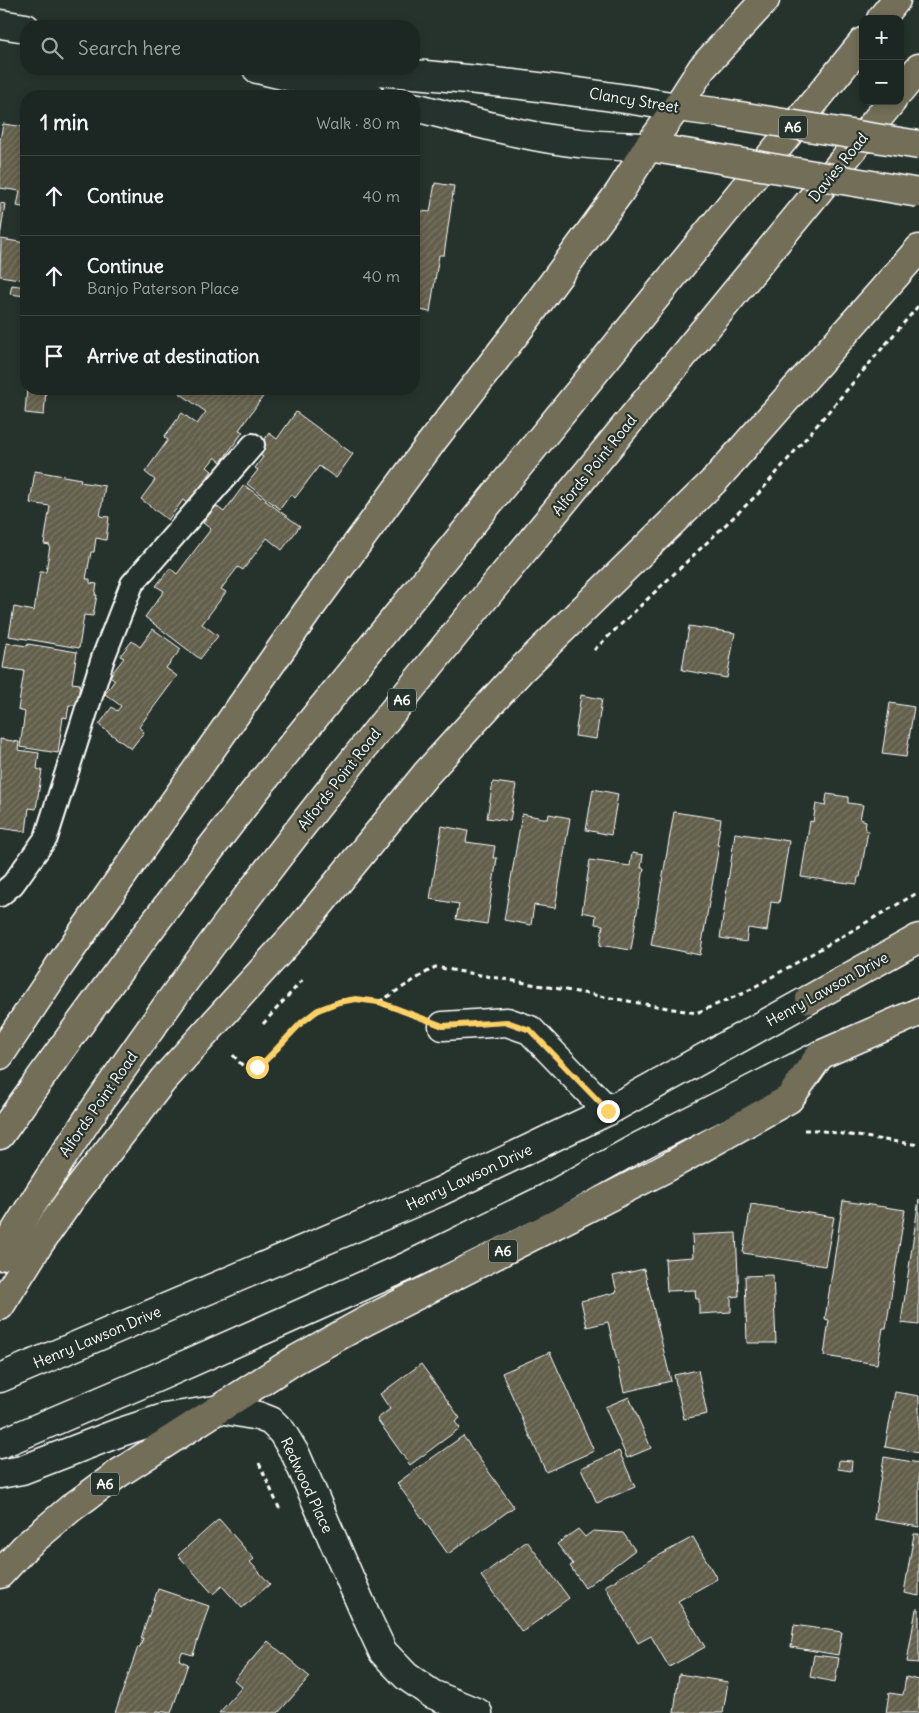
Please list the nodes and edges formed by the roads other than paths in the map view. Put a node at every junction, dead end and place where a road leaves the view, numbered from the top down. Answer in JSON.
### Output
{"nodes":[{"id":1,"x":765,"y":0,"type":"edge"},
{"id":2,"x":896,"y":0,"type":"edge"},
{"id":3,"x":884,"y":15,"type":"edge"},
{"id":4,"x":0,"y":24,"type":"edge"},
{"id":5,"x":20,"y":27,"type":"edge"},
{"id":6,"x":859,"y":47,"type":"edge"},
{"id":7,"x":919,"y":68,"type":"edge"},
{"id":8,"x":420,"y":74,"type":"edge"},
{"id":9,"x":282,"y":75,"type":"edge"},
{"id":10,"x":904,"y":86,"type":"edge"},
{"id":11,"x":345,"y":90,"type":"edge"},
{"id":12,"x":889,"y":105,"type":"edge"},
{"id":13,"x":677,"y":107,"type":"junction"},
{"id":14,"x":420,"y":108,"type":"edge"},
{"id":15,"x":919,"y":145,"type":"edge"},
{"id":16,"x":648,"y":147,"type":"junction"},
{"id":17,"x":919,"y":193,"type":"edge"},
{"id":18,"x":785,"y":232,"type":"joint"},
{"id":19,"x":919,"y":249,"type":"edge"},
{"id":20,"x":253,"y":446,"type":"dead end"},
{"id":21,"x":0,"y":895,"type":"edge"},
{"id":22,"x":919,"y":938,"type":"edge"},
{"id":23,"x":917,"y":1017,"type":"edge"},
{"id":24,"x":443,"y":1026,"type":"road end"},
{"id":25,"x":0,"y":1055,"type":"edge"},
{"id":26,"x":820,"y":1056,"type":"junction"},
{"id":27,"x":608,"y":1111,"type":"junction"},
{"id":28,"x":0,"y":1135,"type":"edge"},
{"id":29,"x":0,"y":1256,"type":"edge"},
{"id":30,"x":0,"y":1306,"type":"edge"},
{"id":31,"x":0,"y":1378,"type":"edge"},
{"id":32,"x":221,"y":1409,"type":"junction"},
{"id":33,"x":0,"y":1444,"type":"edge"},
{"id":34,"x":0,"y":1474,"type":"edge"},
{"id":35,"x":0,"y":1574,"type":"edge"},
{"id":36,"x":478,"y":1713,"type":"edge"}],
"edges":[{"from":1,"to":13,"type":"main road"},
{"from":2,"to":3,"type":"main road"},
{"from":4,"to":5,"type":"main road"},
{"from":6,"to":28,"type":"main road","number":"A6"},
{"from":7,"to":10,"type":"main road"},
{"from":8,"to":13,"type":"main road","name":"Clancy Street"},
{"from":9,"to":11,"type":"main road"},
{"from":12,"to":18,"type":"main road","name":"Davies Road","number":"A6"},
{"from":13,"to":15,"type":"main road","name":"Clancy Street","bridge":true},
{"from":13,"to":16,"type":"main road"},
{"from":14,"to":16,"type":"main road"},
{"from":16,"to":17,"type":"main road","bridge":true},
{"from":16,"to":25,"type":"main road"},
{"from":18,"to":29,"type":"main road","name":"Alfords Point Road","number":"A6"},
{"from":19,"to":30,"type":"main road"},
{"from":20,"to":21,"type":"lane"},
{"from":22,"to":27,"type":"main road","name":"Henry Lawson Drive"},
{"from":23,"to":26,"type":"main road"},
{"from":24,"to":27,"type":"main road"},
{"from":26,"to":32,"type":"main road","number":"A6"},
{"from":26,"to":33,"type":"main road"},
{"from":27,"to":31,"type":"main road","name":"Henry Lawson Drive"},
{"from":32,"to":34,"type":"main road","name":"Redwood Place"},
{"from":32,"to":35,"type":"main road","number":"A6"},
{"from":32,"to":36,"type":"main road","name":"Redwood Place"}]}
